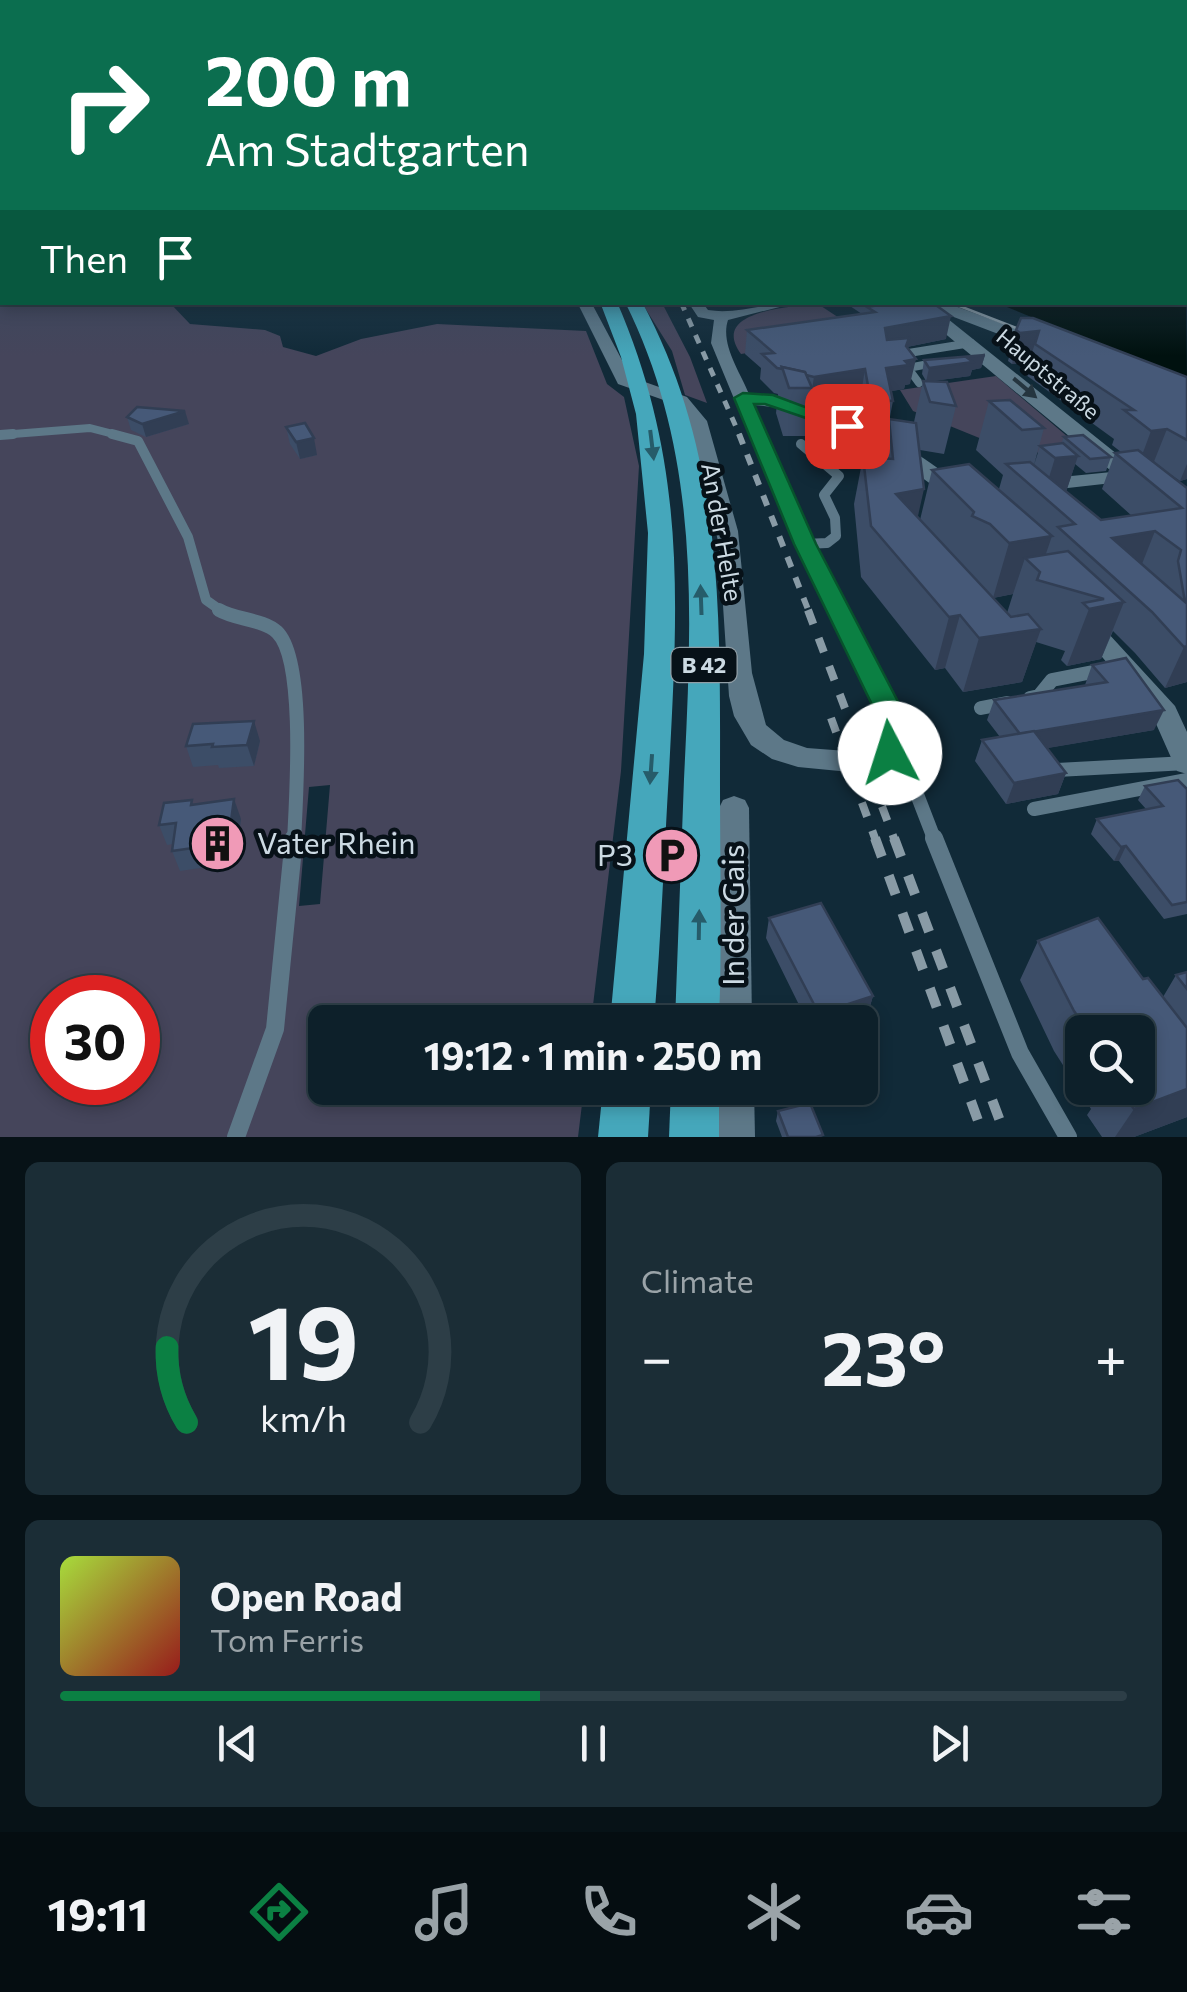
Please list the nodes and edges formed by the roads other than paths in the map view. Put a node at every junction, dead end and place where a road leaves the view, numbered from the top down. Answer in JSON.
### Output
{"nodes":[{"id":1,"x":586,"y":305,"type":"edge"},
{"id":2,"x":698,"y":305,"type":"edge"},
{"id":3,"x":778,"y":305,"type":"edge"},
{"id":4,"x":926,"y":308,"type":"edge"},
{"id":5,"x":625,"y":310,"type":"edge"},
{"id":6,"x":723,"y":317,"type":"junction"},
{"id":7,"x":1060,"y":351,"type":"edge"},
{"id":8,"x":977,"y":353,"type":"junction"},
{"id":9,"x":886,"y":356,"type":"edge"},
{"id":10,"x":950,"y":361,"type":"edge"},
{"id":11,"x":919,"y":382,"type":"edge"},
{"id":12,"x":743,"y":398,"type":"junction"},
{"id":13,"x":0,"y":434,"type":"edge"},
{"id":14,"x":801,"y":444,"type":"dead end"},
{"id":15,"x":1132,"y":476,"type":"junction"},
{"id":16,"x":1026,"y":486,"type":"edge"},
{"id":17,"x":967,"y":499,"type":"edge"},
{"id":18,"x":1187,"y":522,"type":"edge"},
{"id":19,"x":805,"y":544,"type":"junction"},
{"id":20,"x":1071,"y":609,"type":"edge"},
{"id":21,"x":1126,"y":666,"type":"junction"},
{"id":22,"x":981,"y":708,"type":"dead end"},
{"id":23,"x":890,"y":753,"type":"junction"},
{"id":24,"x":1187,"y":763,"type":"edge"},
{"id":25,"x":1058,"y":770,"type":"edge"},
{"id":26,"x":1187,"y":780,"type":"edge"},
{"id":27,"x":734,"y":808,"type":"dead end"},
{"id":28,"x":1034,"y":809,"type":"dead end"},
{"id":29,"x":633,"y":1005,"type":"edge"},
{"id":30,"x":697,"y":1005,"type":"edge"},
{"id":31,"x":734,"y":1005,"type":"edge"},
{"id":32,"x":625,"y":1105,"type":"edge"},
{"id":33,"x":695,"y":1105,"type":"edge"},
{"id":34,"x":735,"y":1105,"type":"edge"},
{"id":35,"x":236,"y":1137,"type":"edge"},
{"id":36,"x":623,"y":1137,"type":"edge"},
{"id":37,"x":694,"y":1137,"type":"edge"},
{"id":38,"x":735,"y":1137,"type":"edge"},
{"id":39,"x":1068,"y":1137,"type":"edge"}],
"edges":[{"from":1,"to":23,"type":"street","name":"An der Helte"},
{"from":2,"to":6,"type":"street"},
{"from":3,"to":6,"type":"street"},
{"from":4,"to":7,"type":"street"},
{"from":4,"to":8,"type":"street","name":"Hauptstraße"},
{"from":5,"to":29,"type":"highway","number":"B 42","one_way":true},
{"from":30,"to":5,"type":"highway","number":"B 42","one_way":true},
{"from":6,"to":12,"type":"street"},
{"from":8,"to":9,"type":"lane"},
{"from":8,"to":15,"type":"street","name":"Hauptstraße","one_way":true},
{"from":10,"to":11,"type":"lane"},
{"from":12,"to":17,"type":"street"},
{"from":12,"to":19,"type":"street"},
{"from":13,"to":35,"type":"lane"},
{"from":14,"to":19,"type":"lane"},
{"from":15,"to":16,"type":"street"},
{"from":15,"to":18,"type":"street","name":"Hauptstraße"},
{"from":19,"to":23,"type":"street"},
{"from":20,"to":21,"type":"street"},
{"from":21,"to":22,"type":"lane"},
{"from":21,"to":24,"type":"street"},
{"from":23,"to":39,"type":"lane"},
{"from":24,"to":25,"type":"lane"},
{"from":26,"to":28,"type":"lane"},
{"from":27,"to":31,"type":"street","name":"In der Gais"},
{"from":32,"to":36,"type":"highway"},
{"from":33,"to":37,"type":"highway"},
{"from":34,"to":38,"type":"street"}]}
